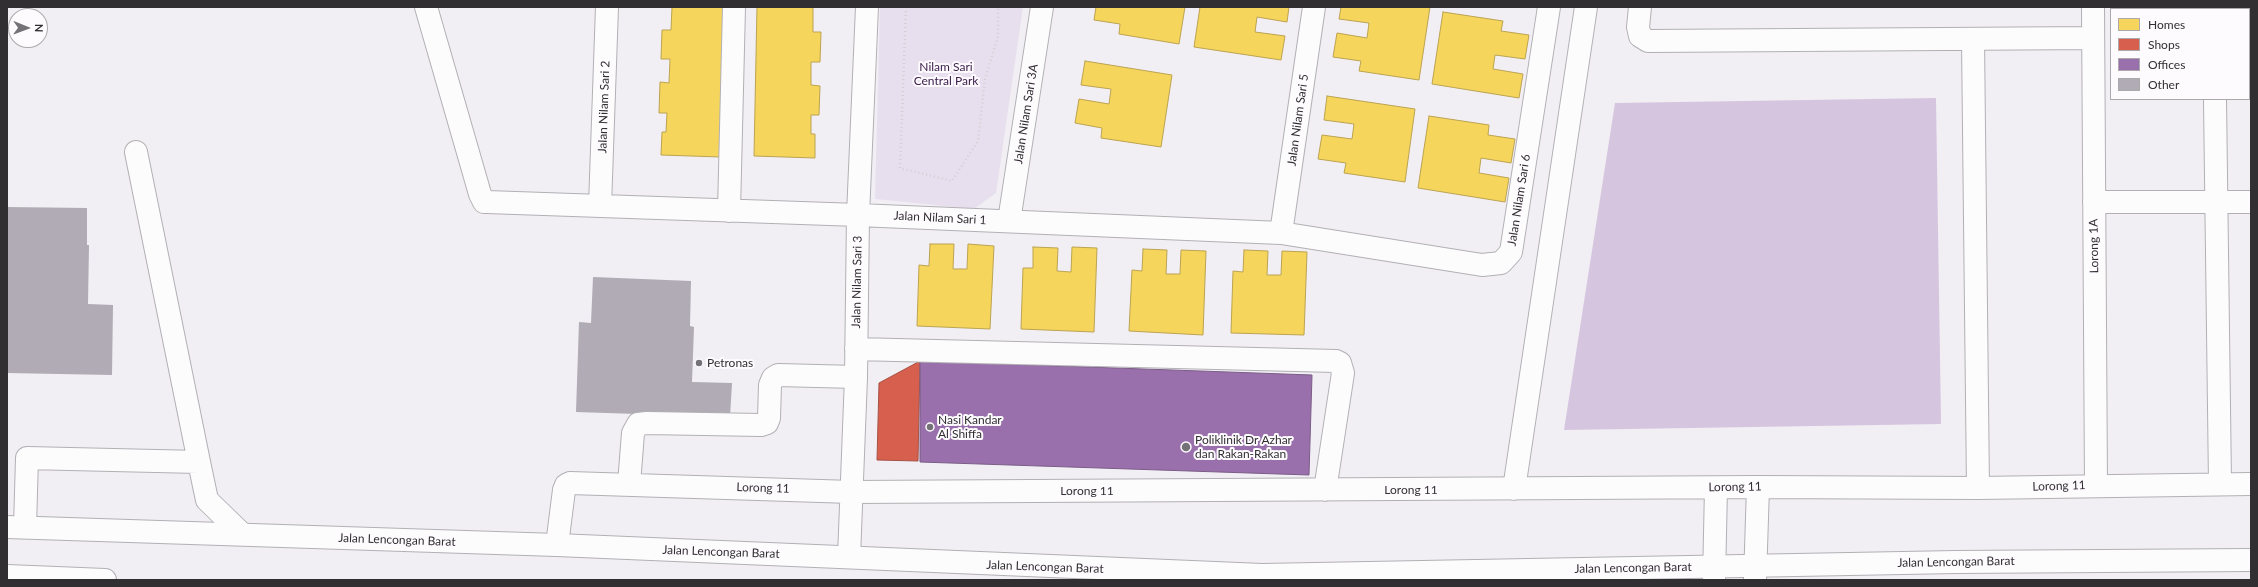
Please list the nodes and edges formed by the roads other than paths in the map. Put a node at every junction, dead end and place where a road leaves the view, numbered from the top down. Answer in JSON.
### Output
{"nodes":[{"id":1,"x":426,"y":7,"type":"edge"},
{"id":2,"x":607,"y":7,"type":"edge"},
{"id":3,"x":734,"y":7,"type":"edge"},
{"id":4,"x":867,"y":7,"type":"edge"},
{"id":5,"x":1042,"y":7,"type":"edge"},
{"id":6,"x":1314,"y":7,"type":"edge"},
{"id":7,"x":1549,"y":7,"type":"edge"},
{"id":8,"x":1586,"y":7,"type":"edge"},
{"id":9,"x":1640,"y":7,"type":"edge"},
{"id":10,"x":2093,"y":7,"type":"edge"},
{"id":11,"x":2092,"y":38,"type":"junction"},
{"id":12,"x":1973,"y":40,"type":"junction"},
{"id":13,"x":2215,"y":100,"type":"edge"},
{"id":14,"x":136,"y":152,"type":"dead end"},
{"id":15,"x":2094,"y":202,"type":"junction"},
{"id":16,"x":2216,"y":202,"type":"junction"},
{"id":17,"x":2251,"y":202,"type":"edge"},
{"id":18,"x":600,"y":206,"type":"junction"},
{"id":19,"x":729,"y":211,"type":"junction"},
{"id":20,"x":858,"y":215,"type":"junction"},
{"id":21,"x":1009,"y":221,"type":"junction"},
{"id":22,"x":1281,"y":233,"type":"junction"},
{"id":23,"x":856,"y":349,"type":"junction"},
{"id":24,"x":856,"y":377,"type":"junction"},
{"id":25,"x":198,"y":462,"type":"junction"},
{"id":26,"x":629,"y":484,"type":"junction"},
{"id":27,"x":2220,"y":484,"type":"junction"},
{"id":28,"x":2251,"y":484,"type":"edge"},
{"id":29,"x":2096,"y":485,"type":"junction"},
{"id":30,"x":1758,"y":487,"type":"junction"},
{"id":31,"x":1716,"y":488,"type":"junction"},
{"id":32,"x":1978,"y":488,"type":"junction"},
{"id":33,"x":1514,"y":489,"type":"junction"},
{"id":34,"x":1325,"y":490,"type":"junction"},
{"id":35,"x":852,"y":492,"type":"junction"},
{"id":36,"x":16,"y":527,"type":"edge"},
{"id":37,"x":242,"y":534,"type":"junction"},
{"id":38,"x":557,"y":545,"type":"junction"},
{"id":39,"x":849,"y":557,"type":"junction"},
{"id":40,"x":2251,"y":560,"type":"edge"},
{"id":41,"x":1715,"y":573,"type":"edge"},
{"id":42,"x":1756,"y":573,"type":"edge"},
{"id":43,"x":7,"y":576,"type":"edge"},
{"id":44,"x":105,"y":580,"type":"edge"}],
"edges":[{"from":1,"to":18,"type":"main road","name":"Jalan Nilam Sari 1"},
{"from":2,"to":18,"type":"main road","name":"Jalan Nilam Sari 2"},
{"from":3,"to":19,"type":"main road"},
{"from":4,"to":20,"type":"main road","name":"Jalan Nilam Sari 3"},
{"from":5,"to":21,"type":"main road","name":"Jalan Nilam Sari 3A"},
{"from":6,"to":22,"type":"main road","name":"Jalan Nilam Sari 5"},
{"from":7,"to":22,"type":"main road","name":"Jalan Nilam Sari 6"},
{"from":8,"to":33,"type":"main road"},
{"from":9,"to":12,"type":"main road"},
{"from":10,"to":11,"type":"main road","name":"Lorong 1A"},
{"from":11,"to":12,"type":"main road"},
{"from":11,"to":15,"type":"main road","name":"Lorong 1A"},
{"from":12,"to":32,"type":"main road"},
{"from":13,"to":16,"type":"main road"},
{"from":14,"to":25,"type":"main road"},
{"from":15,"to":16,"type":"main road"},
{"from":15,"to":29,"type":"main road","name":"Lorong 1A"},
{"from":16,"to":17,"type":"main road"},
{"from":16,"to":27,"type":"main road"},
{"from":18,"to":19,"type":"main road","name":"Jalan Nilam Sari 1"},
{"from":19,"to":20,"type":"main road","name":"Jalan Nilam Sari 1"},
{"from":20,"to":21,"type":"main road","name":"Jalan Nilam Sari 1"},
{"from":20,"to":23,"type":"main road","name":"Jalan Nilam Sari 3"},
{"from":21,"to":22,"type":"main road","name":"Jalan Nilam Sari 1"},
{"from":23,"to":24,"type":"main road","name":"Jalan Nilam Sari 3"},
{"from":23,"to":34,"type":"main road"},
{"from":24,"to":26,"type":"main road"},
{"from":24,"to":35,"type":"main road","name":"Jalan Nilam Sari 3"},
{"from":25,"to":36,"type":"main road"},
{"from":25,"to":37,"type":"main road"},
{"from":26,"to":35,"type":"main road","name":"Lorong 11"},
{"from":26,"to":38,"type":"main road","name":"Lorong 11"},
{"from":27,"to":28,"type":"main road","name":"Lorong 11"},
{"from":27,"to":29,"type":"main road","name":"Lorong 11"},
{"from":29,"to":32,"type":"main road","name":"Lorong 11"},
{"from":30,"to":31,"type":"main road","name":"Lorong 11"},
{"from":30,"to":32,"type":"main road","name":"Lorong 11"},
{"from":30,"to":42,"type":"main road"},
{"from":31,"to":33,"type":"main road","name":"Lorong 11"},
{"from":31,"to":41,"type":"main road"},
{"from":33,"to":34,"type":"main road","name":"Lorong 11"},
{"from":34,"to":35,"type":"main road","name":"Lorong 11"},
{"from":35,"to":39,"type":"main road","name":"Jalan Nilam Sari 3"},
{"from":36,"to":37,"type":"main road","name":"Jalan Lencongan Barat"},
{"from":37,"to":38,"type":"main road","name":"Jalan Lencongan Barat"},
{"from":38,"to":39,"type":"main road","name":"Jalan Lencongan Barat"},
{"from":39,"to":41,"type":"main road","name":"Jalan Lencongan Barat"},
{"from":40,"to":42,"type":"main road","name":"Jalan Lencongan Barat"},
{"from":41,"to":42,"type":"main road","name":"Jalan Lencongan Barat"},
{"from":43,"to":44,"type":"main road"}]}
